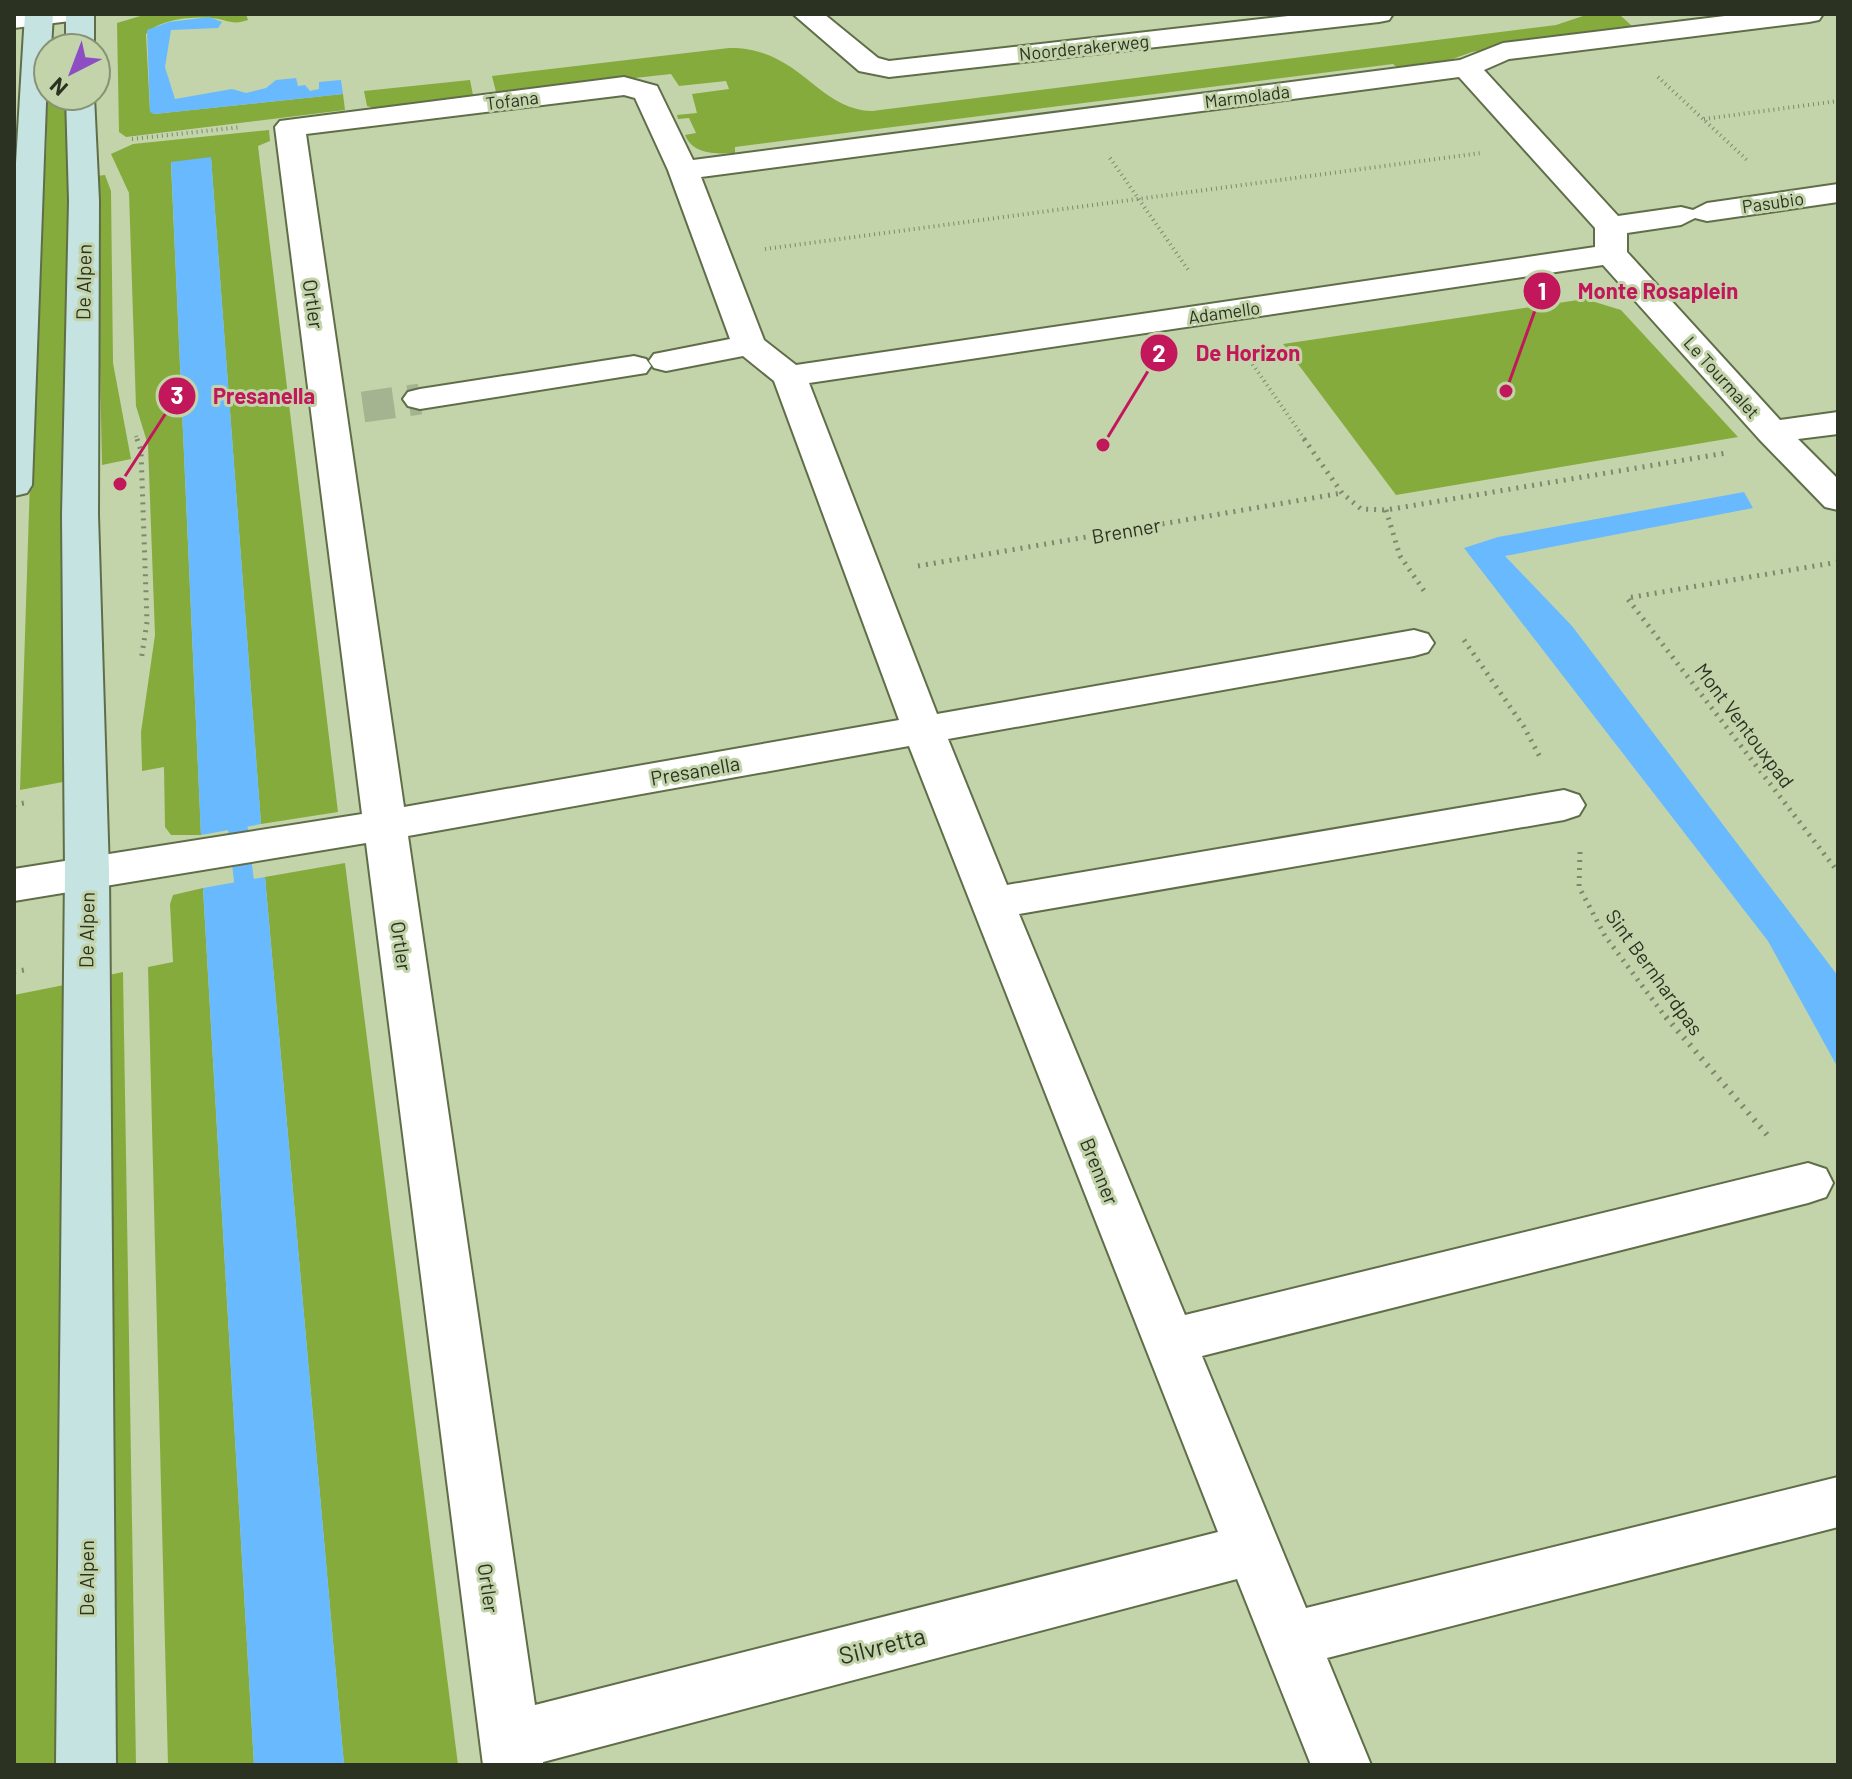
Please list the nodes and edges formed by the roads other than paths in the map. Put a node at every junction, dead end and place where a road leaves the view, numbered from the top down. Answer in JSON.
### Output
{"nodes":[{"id":1,"x":807,"y":14,"type":"edge"},
{"id":2,"x":1379,"y":14,"type":"edge"},
{"id":3,"x":1809,"y":14,"type":"edge"},
{"id":4,"x":40,"y":16,"type":"edge"},
{"id":5,"x":1466,"y":68,"type":"junction"},
{"id":6,"x":81,"y":112,"type":"edge"},
{"id":7,"x":290,"y":127,"type":"joint"},
{"id":8,"x":683,"y":170,"type":"junction"},
{"id":9,"x":1838,"y":193,"type":"edge"},
{"id":10,"x":1611,"y":240,"type":"junction"},
{"id":11,"x":749,"y":345,"type":"junction"},
{"id":12,"x":789,"y":376,"type":"junction"},
{"id":13,"x":420,"y":399,"type":"tunnel mouth"},
{"id":14,"x":1838,"y":423,"type":"edge"},
{"id":15,"x":1777,"y":438,"type":"junction"},
{"id":16,"x":14,"y":485,"type":"edge"},
{"id":17,"x":1838,"y":499,"type":"edge"},
{"id":18,"x":1414,"y":643,"type":"dead end"},
{"id":19,"x":924,"y":730,"type":"junction"},
{"id":20,"x":1564,"y":805,"type":"road end"},
{"id":21,"x":385,"y":825,"type":"junction"},
{"id":22,"x":87,"y":872,"type":"junction"},
{"id":23,"x":14,"y":885,"type":"edge"},
{"id":24,"x":992,"y":903,"type":"junction"},
{"id":25,"x":1808,"y":1183,"type":"road end"},
{"id":26,"x":1169,"y":1342,"type":"junction"},
{"id":27,"x":1838,"y":1502,"type":"edge"},
{"id":28,"x":1253,"y":1549,"type":"junction"},
{"id":29,"x":1290,"y":1640,"type":"junction"},
{"id":30,"x":511,"y":1753,"type":"edge"},
{"id":31,"x":86,"y":1765,"type":"edge"},
{"id":32,"x":1341,"y":1765,"type":"edge"}],
"edges":[{"from":1,"to":2,"type":"street","name":"Noorderakerweg"},
{"from":3,"to":5,"type":"street","name":"Marmolada"},
{"from":4,"to":16,"type":"main road"},
{"from":5,"to":8,"type":"street","name":"Marmolada"},
{"from":5,"to":10,"type":"street","name":"Le Tourmalet"},
{"from":6,"to":22,"type":"main road","name":"De Alpen"},
{"from":7,"to":8,"type":"street","name":"Tofana"},
{"from":7,"to":21,"type":"street","name":"Ortler"},
{"from":8,"to":11,"type":"street"},
{"from":9,"to":10,"type":"street","name":"Pasubio"},
{"from":10,"to":12,"type":"street","name":"Adamello"},
{"from":10,"to":15,"type":"street","name":"Le Tourmalet"},
{"from":11,"to":12,"type":"street"},
{"from":11,"to":13,"type":"street"},
{"from":12,"to":19,"type":"street","name":"Brenner"},
{"from":14,"to":15,"type":"street"},
{"from":15,"to":17,"type":"street","name":"Le Tourmalet"},
{"from":18,"to":19,"type":"street","name":"Presanella"},
{"from":19,"to":21,"type":"street","name":"Presanella"},
{"from":19,"to":24,"type":"street","name":"Brenner"},
{"from":20,"to":24,"type":"street"},
{"from":21,"to":22,"type":"street","name":"Presanella"},
{"from":21,"to":30,"type":"street","name":"Ortler"},
{"from":22,"to":23,"type":"street","name":"Presanella"},
{"from":22,"to":31,"type":"main road","name":"De Alpen"},
{"from":24,"to":26,"type":"street","name":"Brenner"},
{"from":25,"to":26,"type":"street"},
{"from":26,"to":28,"type":"street","name":"Brenner"},
{"from":27,"to":29,"type":"street"},
{"from":28,"to":29,"type":"street","name":"Brenner"},
{"from":28,"to":30,"type":"street","name":"Silvretta"},
{"from":29,"to":32,"type":"street","name":"Brenner"}]}
